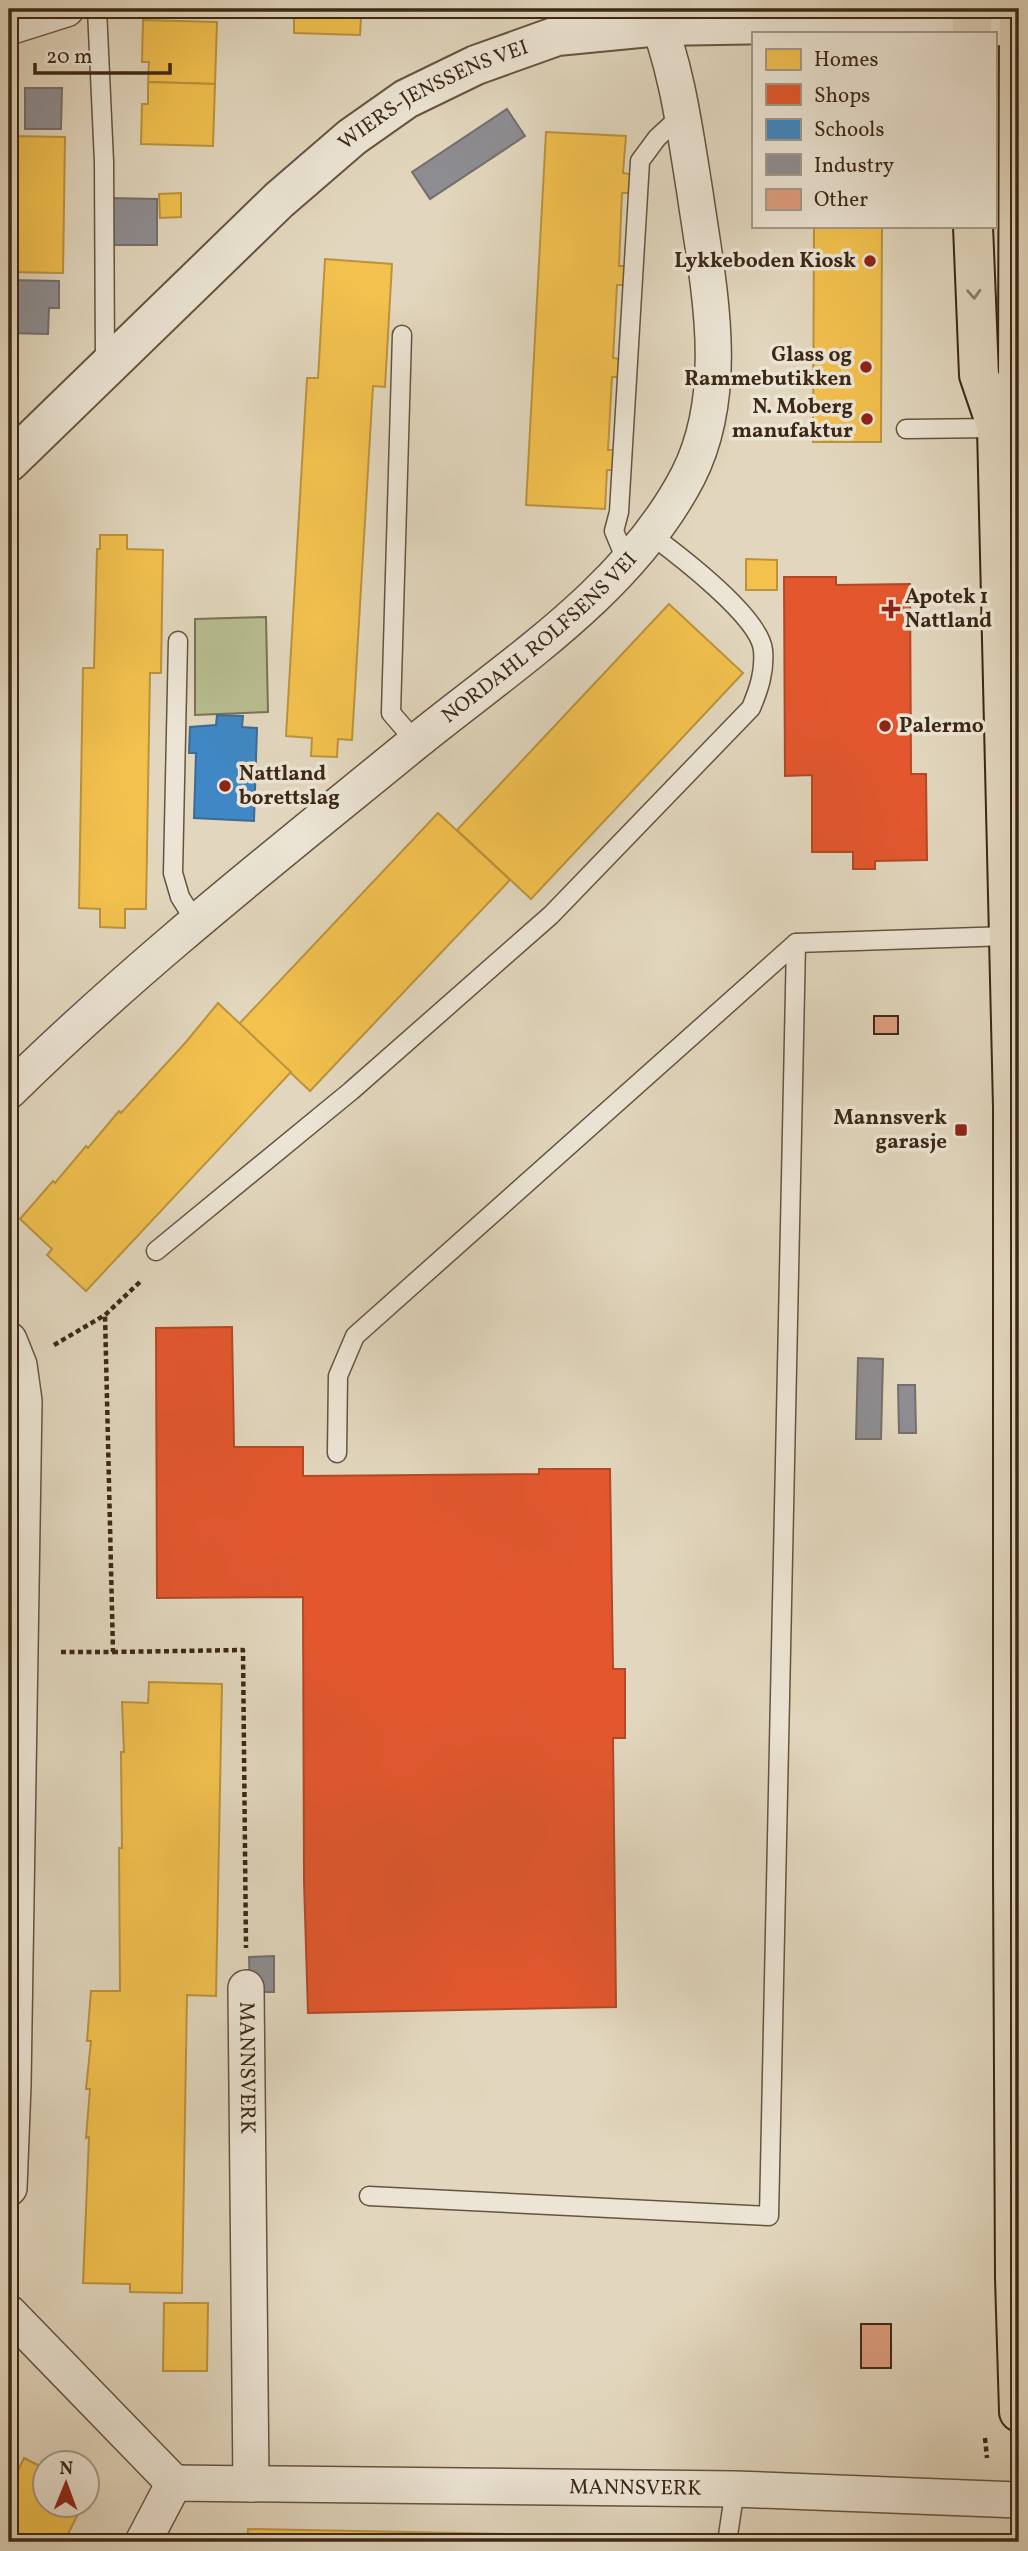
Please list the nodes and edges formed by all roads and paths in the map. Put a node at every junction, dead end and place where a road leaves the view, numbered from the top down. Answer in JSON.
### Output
{"nodes":[{"id":1,"x":66,"y":9,"type":"edge"},
{"id":2,"x":97,"y":9,"type":"edge"},
{"id":3,"x":656,"y":18,"type":"edge"},
{"id":4,"x":972,"y":22,"type":"edge"},
{"id":5,"x":1019,"y":24,"type":"edge"},
{"id":6,"x":9,"y":27,"type":"edge"},
{"id":7,"x":683,"y":114,"type":"junction"},
{"id":8,"x":973,"y":228,"type":"edge"},
{"id":9,"x":402,"y":335,"type":"dead end"},
{"id":10,"x":105,"y":369,"type":"junction"},
{"id":11,"x":997,"y":428,"type":"junction"},
{"id":12,"x":906,"y":429,"type":"dead end"},
{"id":13,"x":9,"y":462,"type":"edge"},
{"id":14,"x":650,"y":534,"type":"junction"},
{"id":15,"x":626,"y":560,"type":"junction"},
{"id":16,"x":178,"y":641,"type":"dead end"},
{"id":17,"x":416,"y":742,"type":"junction"},
{"id":18,"x":197,"y":925,"type":"junction"},
{"id":19,"x":1008,"y":936,"type":"junction"},
{"id":20,"x":796,"y":943,"type":"junction"},
{"id":21,"x":9,"y":1091,"type":"edge"},
{"id":22,"x":156,"y":1251,"type":"joint"},
{"id":23,"x":105,"y":1315,"type":"junction"},
{"id":24,"x":14,"y":1352,"type":"edge"},
{"id":25,"x":337,"y":1453,"type":"dead end"},
{"id":26,"x":113,"y":1651,"type":"junction"},
{"id":27,"x":19,"y":1652,"type":"junction"},
{"id":28,"x":246,"y":1987,"type":"joint"},
{"id":29,"x":9,"y":2189,"type":"edge"},
{"id":30,"x":369,"y":2196,"type":"dead end"},
{"id":31,"x":1017,"y":2278,"type":"edge"},
{"id":32,"x":9,"y":2313,"type":"edge"},
{"id":33,"x":1019,"y":2412,"type":"edge"},
{"id":34,"x":174,"y":2483,"type":"junction"},
{"id":35,"x":251,"y":2484,"type":"junction"},
{"id":36,"x":735,"y":2489,"type":"junction"},
{"id":37,"x":1019,"y":2500,"type":"edge"},
{"id":38,"x":144,"y":2542,"type":"edge"},
{"id":39,"x":727,"y":2542,"type":"edge"}],
"edges":[{"from":1,"to":6,"type":"street"},
{"from":2,"to":10,"type":"lane"},
{"from":3,"to":4,"type":"street","name":"WIERS-JENSSENS VEI"},
{"from":3,"to":7,"type":"street","name":"NORDAHL ROLFSENS VEI"},
{"from":3,"to":10,"type":"street","name":"WIERS-JENSSENS VEI"},
{"from":4,"to":5,"type":"street","name":"WIERS-JENSSENS VEI"},
{"from":5,"to":11,"type":"main road"},
{"from":7,"to":14,"type":"street","name":"NORDAHL ROLFSENS VEI"},
{"from":7,"to":15,"type":"lane"},
{"from":8,"to":11,"type":"main road","one_way":true},
{"from":9,"to":17,"type":"lane"},
{"from":10,"to":13,"type":"street","name":"WIERS-JENSSENS VEI"},
{"from":11,"to":12,"type":"lane"},
{"from":11,"to":19,"type":"main road"},
{"from":14,"to":15,"type":"street","name":"NORDAHL ROLFSENS VEI"},
{"from":14,"to":22,"type":"lane"},
{"from":15,"to":17,"type":"street","name":"NORDAHL ROLFSENS VEI"},
{"from":16,"to":18,"type":"lane"},
{"from":17,"to":18,"type":"street","name":"NORDAHL ROLFSENS VEI"},
{"from":18,"to":21,"type":"street","name":"NORDAHL ROLFSENS VEI"},
{"from":19,"to":20,"type":"lane"},
{"from":19,"to":31,"type":"main road"},
{"from":20,"to":25,"type":"lane"},
{"from":20,"to":30,"type":"lane"},
{"from":22,"to":23,"type":"path"},
{"from":23,"to":24,"type":"path"},
{"from":23,"to":26,"type":"path"},
{"from":24,"to":27,"type":"street"},
{"from":26,"to":27,"type":"path"},
{"from":26,"to":28,"type":"path"},
{"from":27,"to":29,"type":"street"},
{"from":28,"to":35,"type":"street","name":"MANNSVERK"},
{"from":31,"to":33,"type":"main road"},
{"from":32,"to":34,"type":"street"},
{"from":34,"to":35,"type":"street","name":"MANNSVERK"},
{"from":34,"to":38,"type":"street"},
{"from":35,"to":36,"type":"street","name":"MANNSVERK"},
{"from":36,"to":37,"type":"street","name":"MANNSVERK"},
{"from":36,"to":39,"type":"lane"}]}
